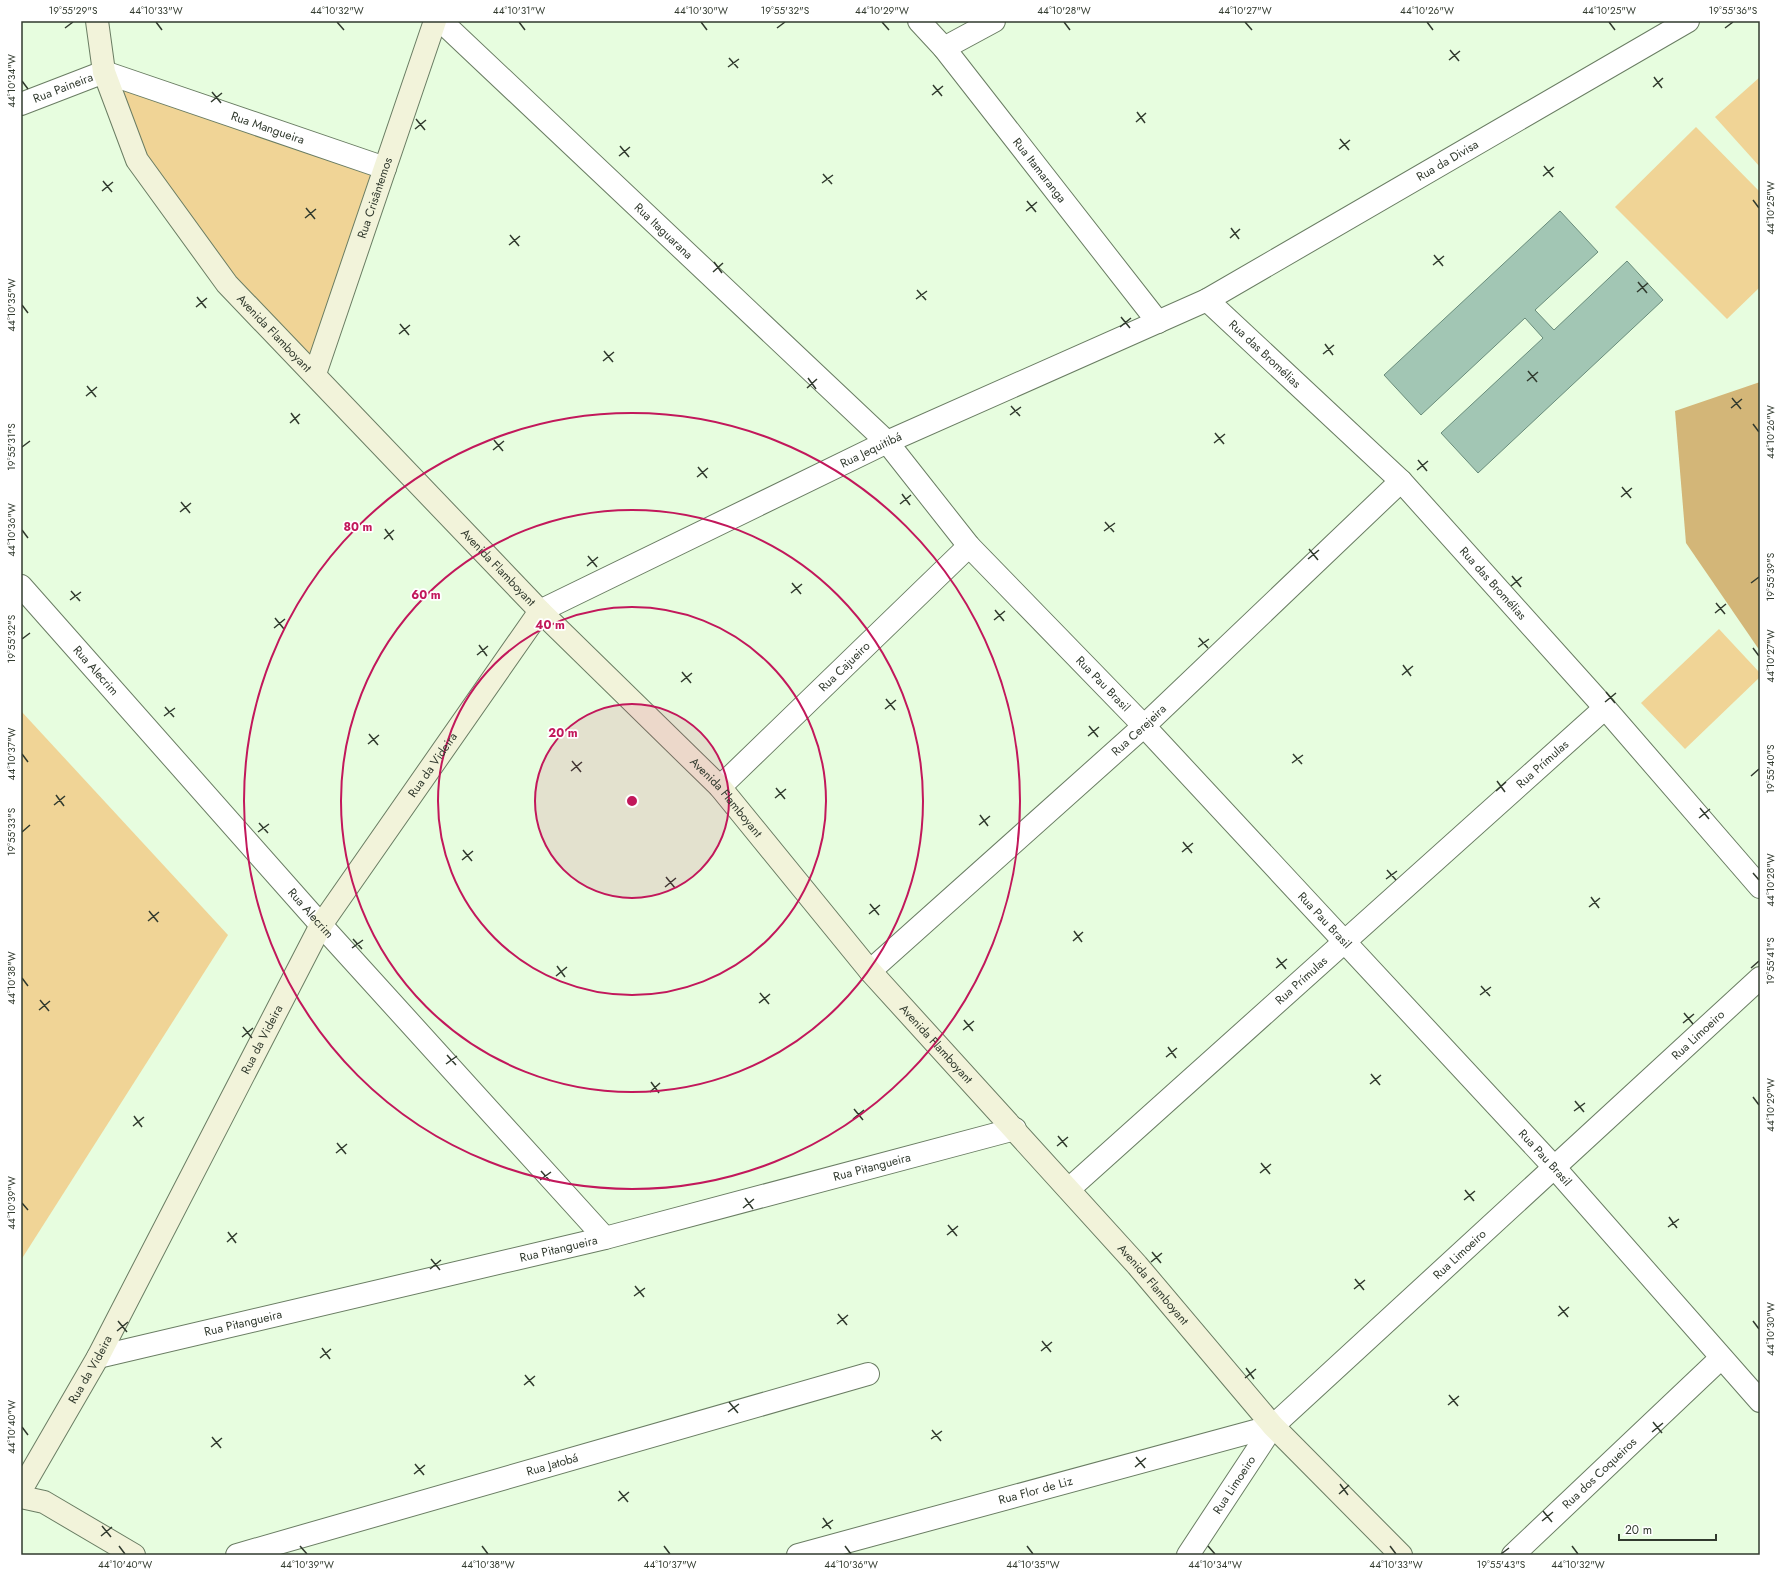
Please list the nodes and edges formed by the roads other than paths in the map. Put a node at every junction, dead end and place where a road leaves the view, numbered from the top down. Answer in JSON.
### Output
{"nodes":[{"id":1,"x":97,"y":21,"type":"edge"},
{"id":2,"x":435,"y":21,"type":"edge"},
{"id":3,"x":441,"y":21,"type":"edge"},
{"id":4,"x":919,"y":21,"type":"edge"},
{"id":5,"x":994,"y":21,"type":"edge"},
{"id":6,"x":1688,"y":21,"type":"edge"},
{"id":7,"x":944,"y":48,"type":"junction"},
{"id":8,"x":104,"y":72,"type":"junction"},
{"id":9,"x":21,"y":104,"type":"edge"},
{"id":10,"x":385,"y":168,"type":"junction"},
{"id":11,"x":1207,"y":300,"type":"junction"},
{"id":12,"x":1158,"y":322,"type":"junction"},
{"id":13,"x":315,"y":374,"type":"junction"},
{"id":14,"x":887,"y":442,"type":"junction"},
{"id":15,"x":1401,"y":481,"type":"junction"},
{"id":16,"x":969,"y":546,"type":"junction"},
{"id":17,"x":21,"y":586,"type":"edge"},
{"id":18,"x":540,"y":611,"type":"junction"},
{"id":19,"x":1605,"y":708,"type":"junction"},
{"id":20,"x":1144,"y":726,"type":"junction"},
{"id":21,"x":720,"y":787,"type":"junction"},
{"id":22,"x":1760,"y":887,"type":"edge"},
{"id":23,"x":321,"y":925,"type":"junction"},
{"id":24,"x":1345,"y":942,"type":"junction"},
{"id":25,"x":870,"y":971,"type":"junction"},
{"id":26,"x":1760,"y":978,"type":"edge"},
{"id":27,"x":1015,"y":1129,"type":"junction"},
{"id":28,"x":1554,"y":1167,"type":"junction"},
{"id":29,"x":1069,"y":1189,"type":"junction"},
{"id":30,"x":605,"y":1238,"type":"junction"},
{"id":31,"x":98,"y":1356,"type":"junction"},
{"id":32,"x":1721,"y":1358,"type":"junction"},
{"id":33,"x":868,"y":1374,"type":"dead end"},
{"id":34,"x":1760,"y":1401,"type":"edge"},
{"id":35,"x":1273,"y":1426,"type":"junction"},
{"id":36,"x":21,"y":1490,"type":"edge"},
{"id":37,"x":21,"y":1497,"type":"edge"},
{"id":38,"x":134,"y":1555,"type":"edge"},
{"id":39,"x":236,"y":1555,"type":"edge"},
{"id":40,"x":798,"y":1555,"type":"edge"},
{"id":41,"x":1188,"y":1555,"type":"edge"},
{"id":42,"x":1401,"y":1555,"type":"edge"},
{"id":43,"x":1512,"y":1555,"type":"edge"}],
"edges":[{"from":1,"to":8,"type":"street","name":"Avenida Flamboyant"},
{"from":2,"to":10,"type":"street","name":"Rua Crisântemos"},
{"from":3,"to":14,"type":"street","name":"Rua Itaguarana"},
{"from":4,"to":7,"type":"street","name":"Rua Itamaranga"},
{"from":5,"to":7,"type":"street"},
{"from":6,"to":11,"type":"street","name":"Rua da Divisa"},
{"from":7,"to":12,"type":"street","name":"Rua Itamaranga"},
{"from":8,"to":9,"type":"street","name":"Rua Paineira"},
{"from":8,"to":10,"type":"street","name":"Rua Mangueira"},
{"from":8,"to":13,"type":"street","name":"Avenida Flamboyant"},
{"from":10,"to":13,"type":"street","name":"Rua Crisântemos"},
{"from":11,"to":12,"type":"street","name":"Rua Jequitibá"},
{"from":11,"to":15,"type":"street","name":"Rua das Bromélias"},
{"from":12,"to":14,"type":"street","name":"Rua Jequitibá"},
{"from":13,"to":18,"type":"street","name":"Avenida Flamboyant"},
{"from":14,"to":16,"type":"street","name":"Rua Pau Brasil"},
{"from":14,"to":18,"type":"street","name":"Rua Jequitibá"},
{"from":15,"to":19,"type":"street","name":"Rua das Bromélias"},
{"from":15,"to":20,"type":"street","name":"Rua Cerejeira"},
{"from":16,"to":20,"type":"street","name":"Rua Pau Brasil"},
{"from":16,"to":21,"type":"street","name":"Rua Cajueiro"},
{"from":17,"to":23,"type":"street","name":"Rua Alecrim"},
{"from":18,"to":21,"type":"street","name":"Avenida Flamboyant"},
{"from":18,"to":23,"type":"street","name":"Rua da Videira"},
{"from":19,"to":22,"type":"street","name":"Rua das Bromélias"},
{"from":19,"to":24,"type":"street","name":"Rua Prímulas"},
{"from":20,"to":24,"type":"street","name":"Rua Pau Brasil"},
{"from":20,"to":25,"type":"street","name":"Rua Cerejeira"},
{"from":21,"to":25,"type":"street","name":"Avenida Flamboyant"},
{"from":23,"to":30,"type":"street","name":"Rua Alecrim"},
{"from":23,"to":31,"type":"street","name":"Rua da Videira"},
{"from":24,"to":28,"type":"street","name":"Rua Pau Brasil"},
{"from":24,"to":29,"type":"street","name":"Rua Prímulas"},
{"from":25,"to":27,"type":"street","name":"Avenida Flamboyant"},
{"from":26,"to":28,"type":"street","name":"Rua Limoeiro"},
{"from":27,"to":29,"type":"street","name":"Avenida Flamboyant"},
{"from":27,"to":30,"type":"street","name":"Rua Pitangueira"},
{"from":28,"to":32,"type":"street","name":"Rua Pau Brasil"},
{"from":28,"to":35,"type":"street","name":"Rua Limoeiro"},
{"from":29,"to":35,"type":"street","name":"Avenida Flamboyant"},
{"from":30,"to":31,"type":"street","name":"Rua Pitangueira"},
{"from":31,"to":36,"type":"street","name":"Rua da Videira"},
{"from":32,"to":34,"type":"street","name":"Rua Pau Brasil"},
{"from":32,"to":43,"type":"street","name":"Rua dos Coqueiros"},
{"from":33,"to":39,"type":"street","name":"Rua Jatobá"},
{"from":35,"to":40,"type":"street","name":"Rua Flor de Liz"},
{"from":35,"to":41,"type":"street","name":"Rua Limoeiro"},
{"from":35,"to":42,"type":"street","name":"Avenida Flamboyant"},
{"from":37,"to":38,"type":"street"}]}
